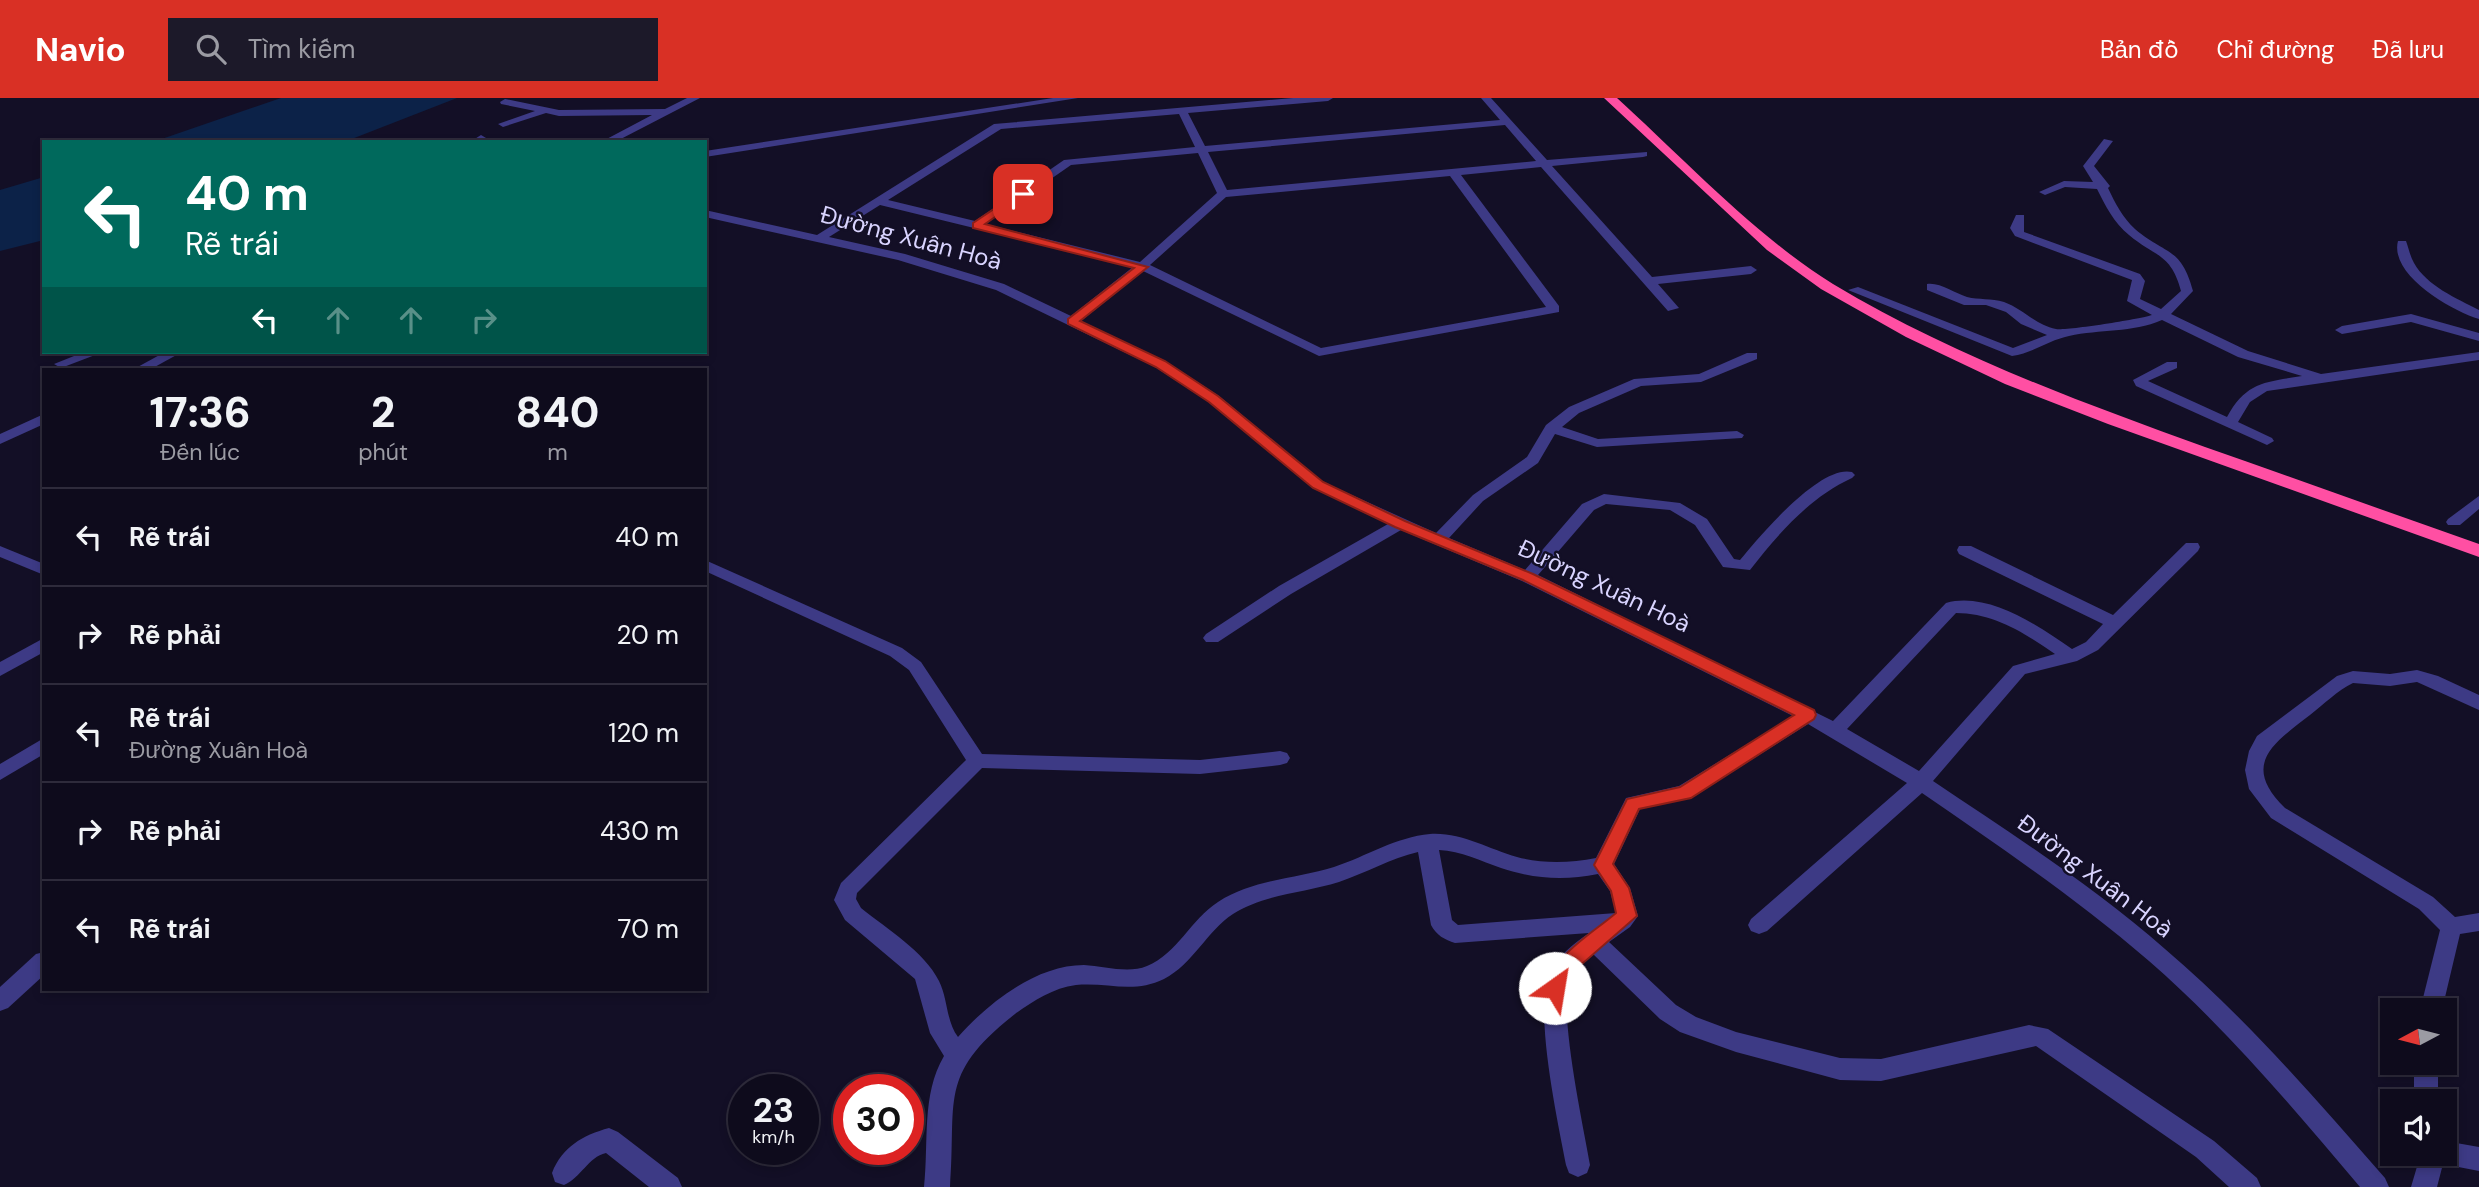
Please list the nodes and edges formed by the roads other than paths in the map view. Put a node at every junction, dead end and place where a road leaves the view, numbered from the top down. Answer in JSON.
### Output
{"nodes":[{"id":1,"x":512,"y":98,"type":"edge"},
{"id":2,"x":695,"y":98,"type":"edge"},
{"id":3,"x":1073,"y":98,"type":"edge"},
{"id":4,"x":1328,"y":98,"type":"edge"},
{"id":5,"x":1486,"y":98,"type":"edge"},
{"id":6,"x":1610,"y":98,"type":"edge"},
{"id":7,"x":1621,"y":98,"type":"edge"},
{"id":8,"x":1182,"y":110,"type":"junction"},
{"id":9,"x":542,"y":111,"type":"junction"},
{"id":10,"x":667,"y":112,"type":"junction"},
{"id":11,"x":1508,"y":122,"type":"junction"},
{"id":12,"x":503,"y":124,"type":"dead end"},
{"id":13,"x":610,"y":140,"type":"edge"},
{"id":14,"x":2108,"y":141,"type":"dead end"},
{"id":15,"x":1201,"y":150,"type":"junction"},
{"id":16,"x":707,"y":154,"type":"edge"},
{"id":17,"x":1643,"y":154,"type":"dead end"},
{"id":18,"x":1544,"y":163,"type":"junction"},
{"id":19,"x":1453,"y":172,"type":"junction"},
{"id":20,"x":2104,"y":186,"type":"junction"},
{"id":21,"x":2045,"y":192,"type":"dead end"},
{"id":22,"x":1223,"y":194,"type":"junction"},
{"id":23,"x":878,"y":201,"type":"junction"},
{"id":24,"x":707,"y":213,"type":"edge"},
{"id":25,"x":2020,"y":217,"type":"dead end"},
{"id":26,"x":977,"y":225,"type":"junction"},
{"id":27,"x":816,"y":240,"type":"junction"},
{"id":28,"x":2402,"y":244,"type":"dead end"},
{"id":29,"x":1142,"y":267,"type":"junction"},
{"id":30,"x":1751,"y":270,"type":"dead end"},
{"id":31,"x":1649,"y":281,"type":"junction"},
{"id":32,"x":1931,"y":287,"type":"dead end"},
{"id":33,"x":1854,"y":290,"type":"dead end"},
{"id":34,"x":1673,"y":307,"type":"dead end"},
{"id":35,"x":2479,"y":315,"type":"edge"},
{"id":36,"x":2164,"y":316,"type":"junction"},
{"id":37,"x":1072,"y":322,"type":"junction"},
{"id":38,"x":2342,"y":330,"type":"dead end"},
{"id":39,"x":2059,"y":335,"type":"junction"},
{"id":40,"x":2479,"y":337,"type":"edge"},
{"id":41,"x":90,"y":354,"type":"edge"},
{"id":42,"x":171,"y":354,"type":"edge"},
{"id":43,"x":1752,"y":356,"type":"dead end"},
{"id":44,"x":2479,"y":356,"type":"edge"},
{"id":45,"x":61,"y":364,"type":"dead end"},
{"id":46,"x":2172,"y":365,"type":"dead end"},
{"id":47,"x":143,"y":368,"type":"edge"},
{"id":48,"x":2321,"y":377,"type":"junction"},
{"id":49,"x":42,"y":419,"type":"edge"},
{"id":50,"x":2231,"y":424,"type":"junction"},
{"id":51,"x":1551,"y":428,"type":"junction"},
{"id":52,"x":1737,"y":435,"type":"dead end"},
{"id":53,"x":0,"y":440,"type":"edge"},
{"id":54,"x":2267,"y":441,"type":"dead end"},
{"id":55,"x":1847,"y":475,"type":"dead end"},
{"id":56,"x":2479,"y":501,"type":"edge"},
{"id":57,"x":2454,"y":522,"type":"dead end"},
{"id":58,"x":1400,"y":524,"type":"junction"},
{"id":59,"x":1439,"y":540,"type":"junction"},
{"id":60,"x":2479,"y":541,"type":"edge"},
{"id":61,"x":2192,"y":547,"type":"dead end"},
{"id":62,"x":1965,"y":550,"type":"dead end"},
{"id":63,"x":0,"y":551,"type":"edge"},
{"id":64,"x":2479,"y":551,"type":"edge"},
{"id":65,"x":40,"y":565,"type":"edge"},
{"id":66,"x":707,"y":566,"type":"edge"},
{"id":67,"x":1528,"y":577,"type":"junction"},
{"id":68,"x":2115,"y":623,"type":"junction"},
{"id":69,"x":1212,"y":638,"type":"dead end"},
{"id":70,"x":42,"y":645,"type":"edge"},
{"id":71,"x":2071,"y":657,"type":"junction"},
{"id":72,"x":0,"y":670,"type":"edge"},
{"id":73,"x":2479,"y":704,"type":"edge"},
{"id":74,"x":1808,"y":715,"type":"junction"},
{"id":75,"x":1834,"y":731,"type":"junction"},
{"id":76,"x":42,"y":745,"type":"edge"},
{"id":77,"x":1280,"y":758,"type":"dead end"},
{"id":78,"x":977,"y":761,"type":"junction"},
{"id":79,"x":0,"y":773,"type":"edge"},
{"id":80,"x":1921,"y":782,"type":"junction"},
{"id":81,"x":1427,"y":843,"type":"junction"},
{"id":82,"x":1603,"y":865,"type":"junction"},
{"id":83,"x":1622,"y":920,"type":"junction"},
{"id":84,"x":2479,"y":922,"type":"edge"},
{"id":85,"x":1759,"y":925,"type":"dead end"},
{"id":86,"x":2451,"y":927,"type":"junction"},
{"id":87,"x":1595,"y":942,"type":"junction"},
{"id":88,"x":42,"y":963,"type":"edge"},
{"id":89,"x":2434,"y":998,"type":"edge"},
{"id":90,"x":0,"y":1001,"type":"edge"},
{"id":91,"x":957,"y":1055,"type":"junction"},
{"id":92,"x":2457,"y":1155,"type":"edge"},
{"id":93,"x":2479,"y":1159,"type":"edge"},
{"id":94,"x":1578,"y":1165,"type":"dead end"},
{"id":95,"x":2430,"y":1166,"type":"edge"},
{"id":96,"x":564,"y":1173,"type":"dead end"},
{"id":97,"x":668,"y":1187,"type":"edge"},
{"id":98,"x":937,"y":1187,"type":"edge"},
{"id":99,"x":2248,"y":1187,"type":"edge"},
{"id":100,"x":2376,"y":1187,"type":"edge"},
{"id":101,"x":2424,"y":1187,"type":"edge"}],
"edges":[{"from":1,"to":9,"type":"street"},
{"from":2,"to":10,"type":"street"},
{"from":3,"to":16,"type":"street"},
{"from":4,"to":8,"type":"street"},
{"from":5,"to":11,"type":"street"},
{"from":6,"to":64,"type":"highway"},
{"from":7,"to":60,"type":"highway"},
{"from":8,"to":15,"type":"street"},
{"from":8,"to":23,"type":"street"},
{"from":9,"to":10,"type":"street"},
{"from":9,"to":12,"type":"street"},
{"from":10,"to":13,"type":"street"},
{"from":11,"to":15,"type":"street"},
{"from":11,"to":18,"type":"street"},
{"from":14,"to":20,"type":"street"},
{"from":15,"to":22,"type":"street"},
{"from":15,"to":26,"type":"street"},
{"from":17,"to":18,"type":"street"},
{"from":18,"to":19,"type":"street"},
{"from":18,"to":31,"type":"street"},
{"from":19,"to":22,"type":"street"},
{"from":19,"to":29,"type":"street"},
{"from":20,"to":21,"type":"street"},
{"from":20,"to":36,"type":"street"},
{"from":22,"to":29,"type":"street"},
{"from":23,"to":26,"type":"street"},
{"from":23,"to":27,"type":"street"},
{"from":24,"to":27,"type":"street","name":"Đường Xuân Hoà"},
{"from":25,"to":36,"type":"street"},
{"from":26,"to":29,"type":"street"},
{"from":27,"to":37,"type":"street","name":"Đường Xuân Hoà"},
{"from":28,"to":35,"type":"street"},
{"from":29,"to":37,"type":"street"},
{"from":30,"to":31,"type":"street"},
{"from":31,"to":34,"type":"street"},
{"from":32,"to":39,"type":"street"},
{"from":33,"to":39,"type":"street"},
{"from":36,"to":39,"type":"street"},
{"from":36,"to":48,"type":"street"},
{"from":37,"to":58,"type":"street","name":"Đường Xuân Hoà"},
{"from":38,"to":40,"type":"street"},
{"from":41,"to":45,"type":"street"},
{"from":42,"to":47,"type":"street"},
{"from":43,"to":51,"type":"street"},
{"from":44,"to":48,"type":"street"},
{"from":46,"to":50,"type":"street"},
{"from":48,"to":50,"type":"street"},
{"from":49,"to":53,"type":"street"},
{"from":50,"to":54,"type":"street"},
{"from":51,"to":52,"type":"street"},
{"from":51,"to":59,"type":"street"},
{"from":55,"to":67,"type":"street"},
{"from":56,"to":57,"type":"street"},
{"from":58,"to":59,"type":"street","name":"Đường Xuân Hoà"},
{"from":58,"to":69,"type":"street"},
{"from":59,"to":67,"type":"street","name":"Đường Xuân Hoà"},
{"from":61,"to":68,"type":"street"},
{"from":62,"to":68,"type":"street"},
{"from":63,"to":65,"type":"street"},
{"from":66,"to":78,"type":"street"},
{"from":67,"to":74,"type":"street","name":"Đường Xuân Hoà"},
{"from":68,"to":71,"type":"street"},
{"from":70,"to":72,"type":"street"},
{"from":71,"to":75,"type":"street"},
{"from":71,"to":80,"type":"street"},
{"from":73,"to":86,"type":"street"},
{"from":74,"to":75,"type":"street","name":"Đường Xuân Hoà"},
{"from":74,"to":82,"type":"street"},
{"from":75,"to":80,"type":"street","name":"Đường Xuân Hoà"},
{"from":76,"to":79,"type":"street"},
{"from":77,"to":78,"type":"street"},
{"from":78,"to":91,"type":"street"},
{"from":80,"to":85,"type":"street"},
{"from":80,"to":100,"type":"street","name":"Đường Xuân Hoà"},
{"from":81,"to":82,"type":"street"},
{"from":81,"to":83,"type":"street"},
{"from":81,"to":91,"type":"street"},
{"from":82,"to":83,"type":"street"},
{"from":83,"to":87,"type":"street"},
{"from":84,"to":86,"type":"street"},
{"from":86,"to":89,"type":"street"},
{"from":87,"to":94,"type":"street"},
{"from":87,"to":99,"type":"street"},
{"from":88,"to":90,"type":"street"},
{"from":91,"to":98,"type":"street"},
{"from":92,"to":93,"type":"street"},
{"from":95,"to":101,"type":"street"},
{"from":96,"to":97,"type":"street"}]}
